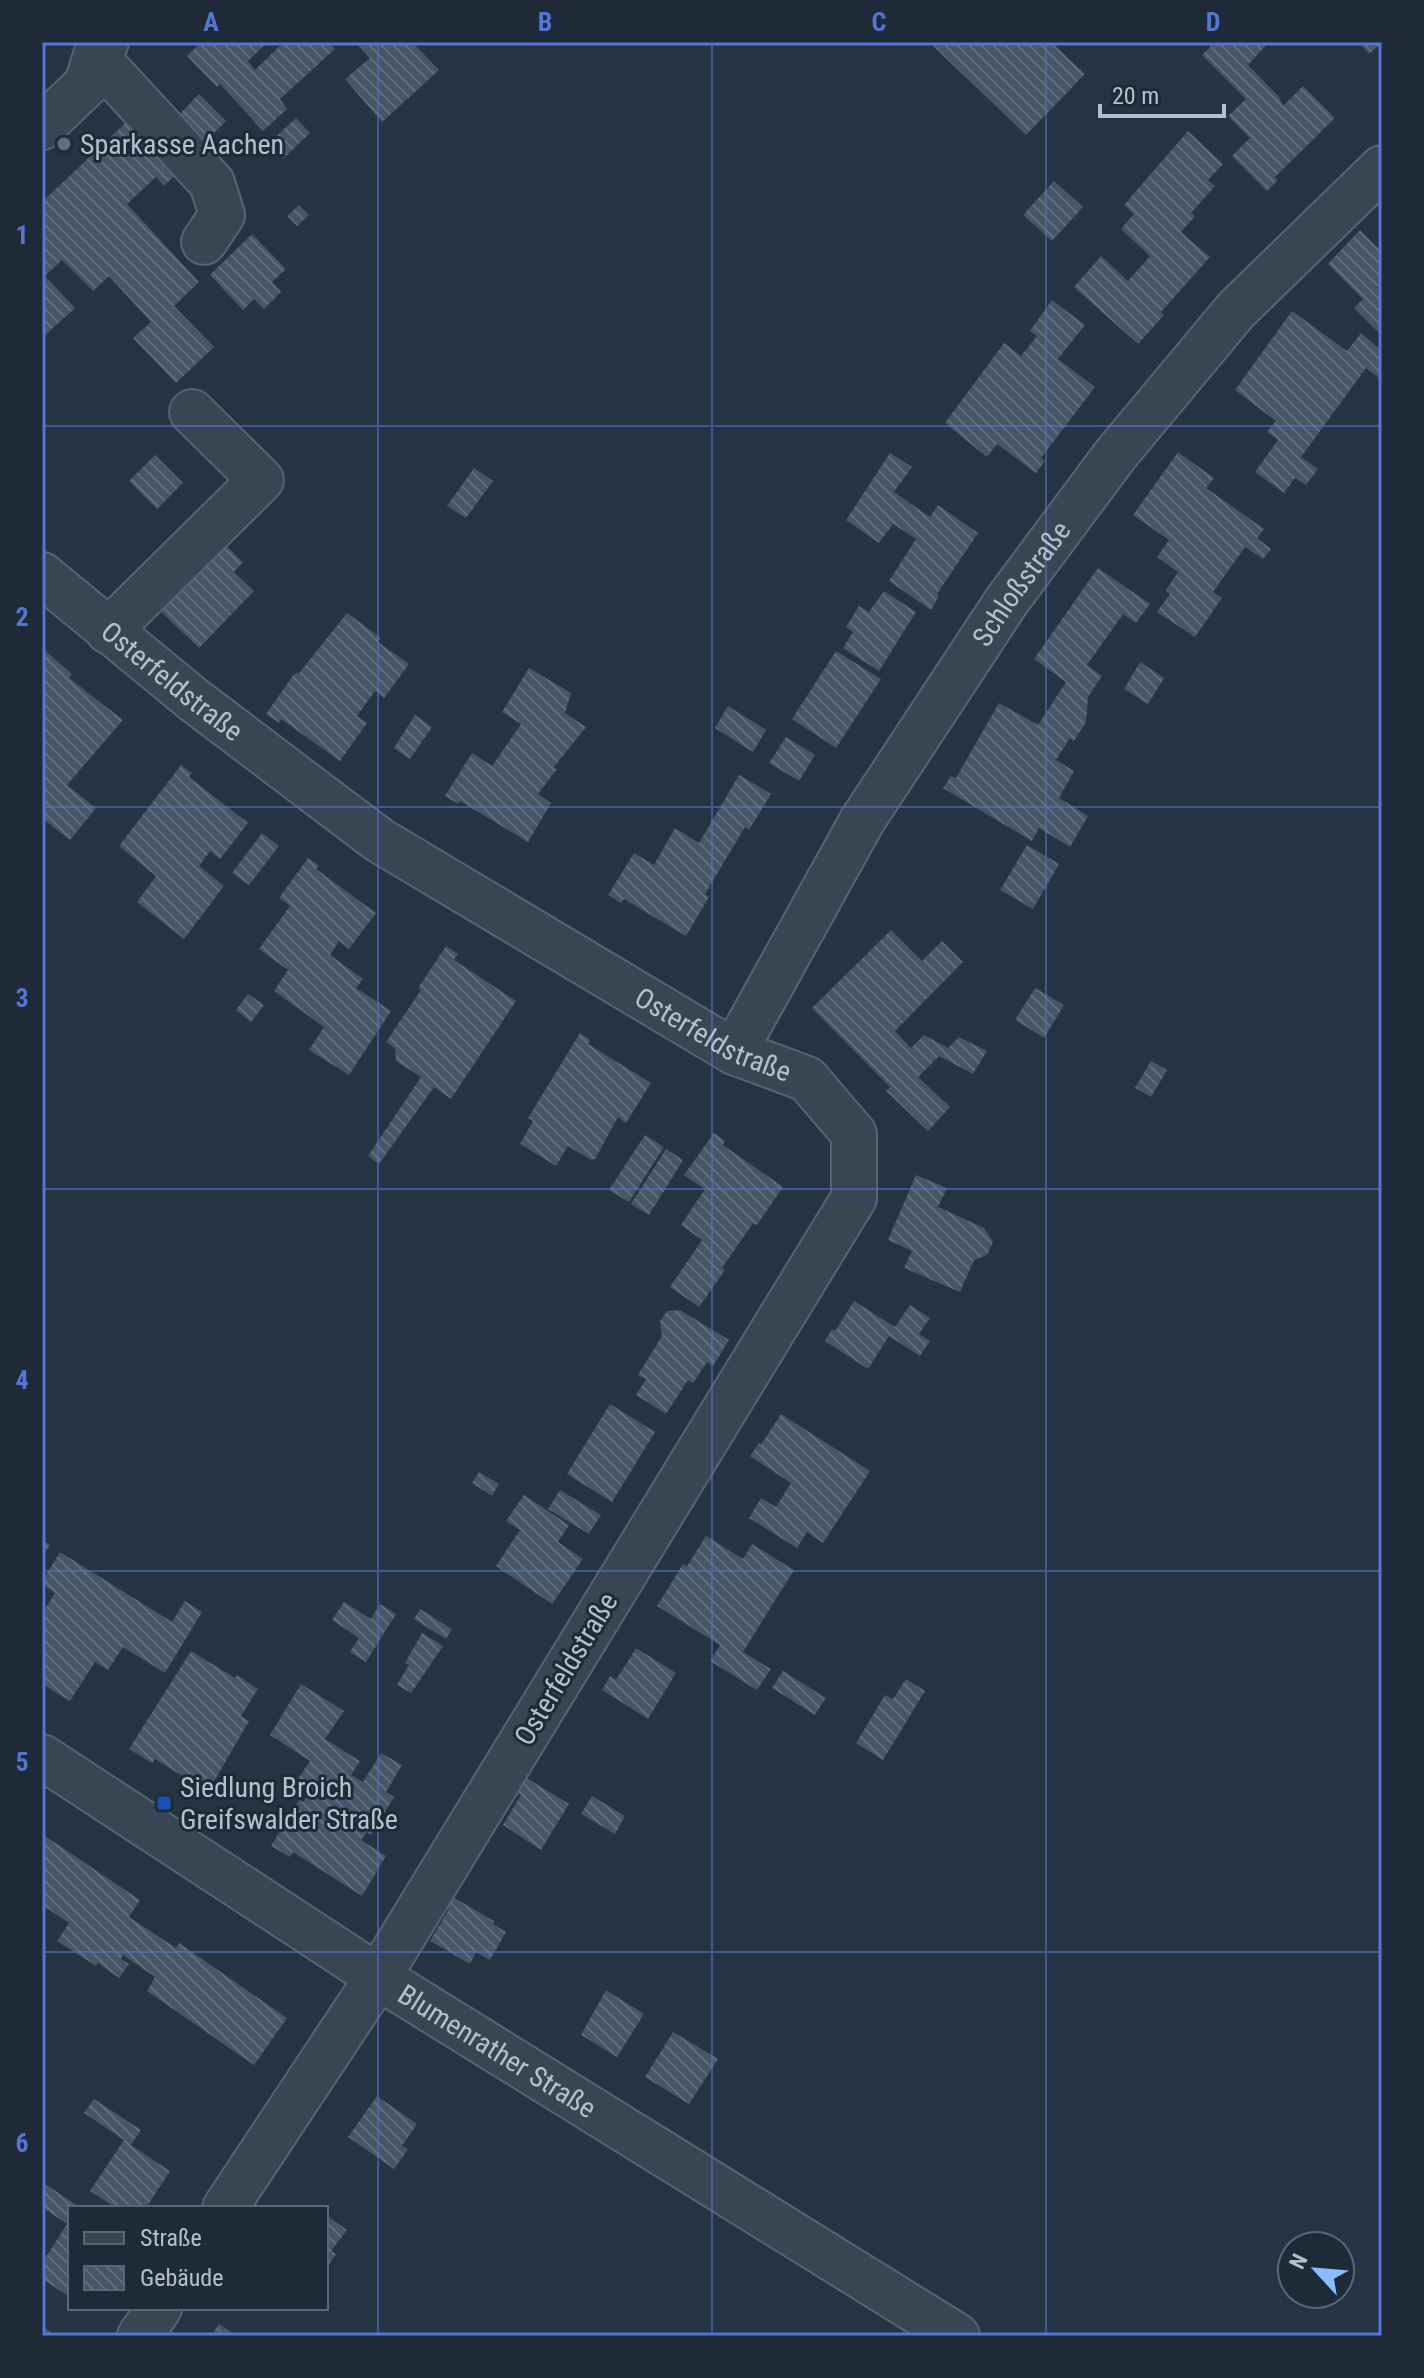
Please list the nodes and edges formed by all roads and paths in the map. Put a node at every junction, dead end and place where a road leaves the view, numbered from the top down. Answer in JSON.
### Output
{"nodes":[{"id":1,"x":101,"y":49,"type":"edge"},
{"id":2,"x":42,"y":127,"type":"edge"},
{"id":3,"x":1382,"y":168,"type":"edge"},
{"id":4,"x":204,"y":242,"type":"dead end"},
{"id":5,"x":192,"y":412,"type":"dead end"},
{"id":6,"x":46,"y":587,"type":"edge"},
{"id":7,"x":108,"y":631,"type":"junction"},
{"id":8,"x":734,"y":1052,"type":"junction"},
{"id":9,"x":42,"y":1757,"type":"edge"},
{"id":10,"x":378,"y":1977,"type":"junction"},
{"id":11,"x":226,"y":2206,"type":"edge"},
{"id":12,"x":158,"y":2310,"type":"edge"},
{"id":13,"x":140,"y":2336,"type":"edge"},
{"id":14,"x":957,"y":2336,"type":"edge"}],
"edges":[{"from":1,"to":2,"type":"street"},
{"from":1,"to":4,"type":"street"},
{"from":3,"to":8,"type":"street","name":"Schloßstraße"},
{"from":5,"to":7,"type":"street"},
{"from":6,"to":7,"type":"street","name":"Osterfeldstraße"},
{"from":7,"to":8,"type":"street","name":"Osterfeldstraße"},
{"from":8,"to":10,"type":"street","name":"Osterfeldstraße"},
{"from":9,"to":10,"type":"street","name":"Blumenrather Straße"},
{"from":10,"to":11,"type":"street","name":"Osterfeldstraße"},
{"from":10,"to":14,"type":"street","name":"Blumenrather Straße"},
{"from":12,"to":13,"type":"street"}]}
